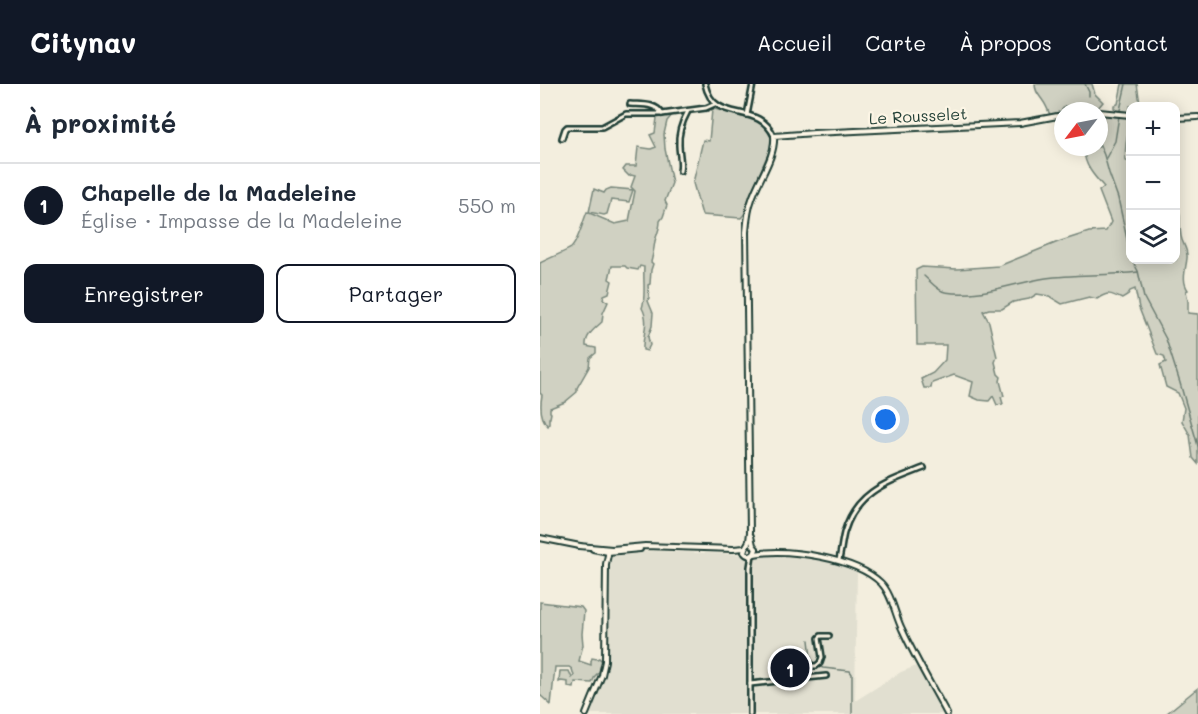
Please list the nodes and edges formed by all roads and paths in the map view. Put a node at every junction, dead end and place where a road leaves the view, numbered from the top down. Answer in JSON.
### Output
{"nodes":[{"id":1,"x":705,"y":84,"type":"edge"},
{"id":2,"x":753,"y":84,"type":"edge"},
{"id":3,"x":630,"y":104,"type":"dead end"},
{"id":4,"x":715,"y":104,"type":"junction"},
{"id":5,"x":688,"y":111,"type":"junction"},
{"id":6,"x":1108,"y":113,"type":"edge"},
{"id":7,"x":662,"y":114,"type":"junction"},
{"id":8,"x":1126,"y":114,"type":"edge"},
{"id":9,"x":747,"y":115,"type":"junction"},
{"id":10,"x":1054,"y":117,"type":"edge"},
{"id":11,"x":1198,"y":117,"type":"edge"},
{"id":12,"x":1180,"y":118,"type":"edge"},
{"id":13,"x":774,"y":136,"type":"junction"},
{"id":14,"x":562,"y":138,"type":"dead end"},
{"id":15,"x":680,"y":171,"type":"dead end"},
{"id":16,"x":924,"y":468,"type":"dead end"},
{"id":17,"x":540,"y":538,"type":"edge"},
{"id":18,"x":602,"y":550,"type":"junction"},
{"id":19,"x":608,"y":550,"type":"junction"},
{"id":20,"x":750,"y":550,"type":"junction"},
{"id":21,"x":839,"y":560,"type":"junction"},
{"id":22,"x":606,"y":564,"type":"junction"},
{"id":23,"x":829,"y":636,"type":"dead end"},
{"id":24,"x":804,"y":666,"type":"junction"},
{"id":25,"x":826,"y":676,"type":"dead end"},
{"id":26,"x":804,"y":679,"type":"junction"},
{"id":27,"x":787,"y":681,"type":"junction"},
{"id":28,"x":750,"y":684,"type":"junction"},
{"id":29,"x":586,"y":714,"type":"edge"},
{"id":30,"x":750,"y":714,"type":"edge"},
{"id":31,"x":947,"y":714,"type":"edge"}],
"edges":[{"from":1,"to":4,"type":"street"},
{"from":2,"to":9,"type":"street"},
{"from":3,"to":7,"type":"street"},
{"from":4,"to":5,"type":"street"},
{"from":4,"to":9,"type":"street"},
{"from":5,"to":7,"type":"street"},
{"from":5,"to":15,"type":"street"},
{"from":6,"to":8,"type":"street"},
{"from":7,"to":14,"type":"street"},
{"from":9,"to":13,"type":"street"},
{"from":10,"to":13,"type":"street","name":"Le Rousselet"},
{"from":11,"to":12,"type":"street"},
{"from":13,"to":20,"type":"street"},
{"from":16,"to":21,"type":"street"},
{"from":17,"to":18,"type":"street"},
{"from":18,"to":19,"type":"street"},
{"from":18,"to":22,"type":"street"},
{"from":19,"to":20,"type":"street"},
{"from":19,"to":22,"type":"street"},
{"from":20,"to":21,"type":"street"},
{"from":20,"to":28,"type":"street"},
{"from":21,"to":31,"type":"street"},
{"from":22,"to":29,"type":"street"},
{"from":23,"to":24,"type":"street"},
{"from":24,"to":26,"type":"street"},
{"from":24,"to":27,"type":"street"},
{"from":25,"to":26,"type":"street"},
{"from":26,"to":27,"type":"street"},
{"from":27,"to":28,"type":"street"},
{"from":28,"to":30,"type":"street"}]}
